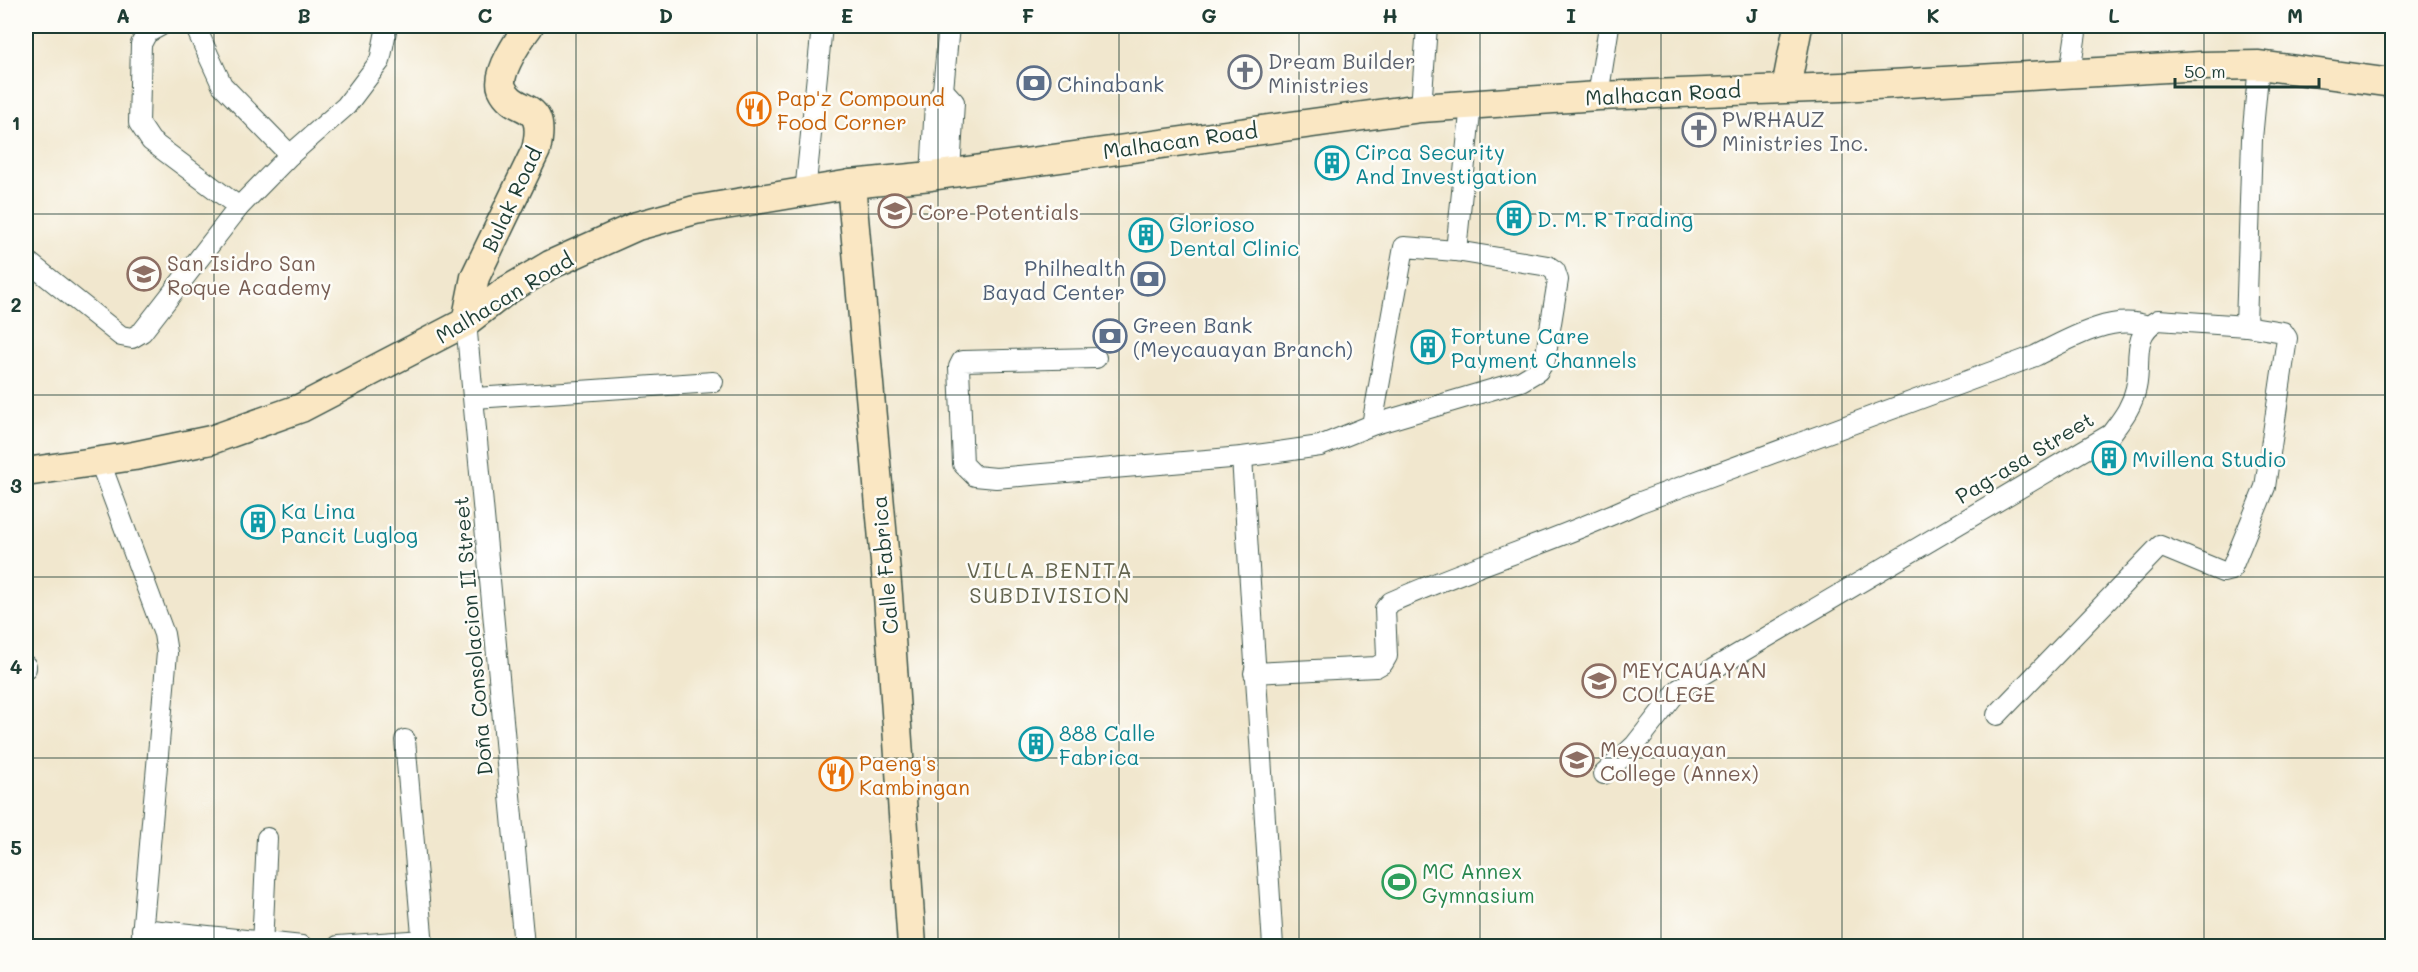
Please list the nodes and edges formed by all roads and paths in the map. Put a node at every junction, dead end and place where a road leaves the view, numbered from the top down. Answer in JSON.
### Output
{"nodes":[{"id":1,"x":159,"y":26,"type":"edge"},
{"id":2,"x":195,"y":26,"type":"edge"},
{"id":3,"x":387,"y":26,"type":"edge"},
{"id":4,"x":529,"y":26,"type":"edge"},
{"id":5,"x":822,"y":26,"type":"edge"},
{"id":6,"x":950,"y":26,"type":"edge"},
{"id":7,"x":1428,"y":26,"type":"edge"},
{"id":8,"x":1610,"y":26,"type":"edge"},
{"id":9,"x":1798,"y":26,"type":"edge"},
{"id":10,"x":2077,"y":26,"type":"edge"},
{"id":11,"x":2259,"y":65,"type":"junction"},
{"id":12,"x":2070,"y":73,"type":"junction"},
{"id":13,"x":2392,"y":83,"type":"edge"},
{"id":14,"x":1786,"y":88,"type":"junction"},
{"id":15,"x":1598,"y":96,"type":"junction"},
{"id":16,"x":1472,"y":104,"type":"junction"},
{"id":17,"x":1421,"y":108,"type":"junction"},
{"id":18,"x":290,"y":154,"type":"junction"},
{"id":19,"x":941,"y":174,"type":"junction"},
{"id":20,"x":851,"y":184,"type":"junction"},
{"id":21,"x":805,"y":193,"type":"junction"},
{"id":22,"x":239,"y":207,"type":"junction"},
{"id":23,"x":1456,"y":251,"type":"junction"},
{"id":24,"x":26,"y":260,"type":"edge"},
{"id":25,"x":466,"y":322,"type":"junction"},
{"id":26,"x":2147,"y":326,"type":"junction"},
{"id":27,"x":2246,"y":326,"type":"junction"},
{"id":28,"x":1096,"y":358,"type":"dead end"},
{"id":29,"x":713,"y":382,"type":"dead end"},
{"id":30,"x":475,"y":399,"type":"junction"},
{"id":31,"x":1372,"y":425,"type":"junction"},
{"id":32,"x":1242,"y":457,"type":"junction"},
{"id":33,"x":100,"y":462,"type":"junction"},
{"id":34,"x":26,"y":472,"type":"edge"},
{"id":35,"x":1254,"y":673,"type":"junction"},
{"id":36,"x":1997,"y":715,"type":"dead end"},
{"id":37,"x":405,"y":740,"type":"dead end"},
{"id":38,"x":1604,"y":774,"type":"dead end"},
{"id":39,"x":267,"y":838,"type":"dead end"},
{"id":40,"x":142,"y":938,"type":"edge"},
{"id":41,"x":423,"y":943,"type":"edge"},
{"id":42,"x":262,"y":945,"type":"edge"},
{"id":43,"x":302,"y":946,"type":"edge"},
{"id":44,"x":338,"y":946,"type":"edge"},
{"id":45,"x":524,"y":946,"type":"edge"},
{"id":46,"x":912,"y":946,"type":"edge"},
{"id":47,"x":1273,"y":946,"type":"edge"}],
"edges":[{"from":1,"to":22,"type":"street"},
{"from":2,"to":18,"type":"street"},
{"from":3,"to":18,"type":"street"},
{"from":4,"to":25,"type":"main road","name":"Bulak Road"},
{"from":5,"to":21,"type":"street"},
{"from":6,"to":19,"type":"street"},
{"from":7,"to":17,"type":"street"},
{"from":8,"to":15,"type":"street"},
{"from":9,"to":14,"type":"main road"},
{"from":10,"to":12,"type":"street"},
{"from":11,"to":12,"type":"main road","name":"Malhacan Road"},
{"from":11,"to":13,"type":"main road","name":"Malhacan Road"},
{"from":11,"to":27,"type":"street"},
{"from":12,"to":14,"type":"main road","name":"Malhacan Road"},
{"from":14,"to":15,"type":"main road","name":"Malhacan Road"},
{"from":15,"to":16,"type":"main road","name":"Malhacan Road"},
{"from":16,"to":17,"type":"main road","name":"Malhacan Road"},
{"from":16,"to":23,"type":"street"},
{"from":17,"to":19,"type":"main road","name":"Malhacan Road"},
{"from":18,"to":22,"type":"street"},
{"from":19,"to":20,"type":"main road","name":"Malhacan Road"},
{"from":20,"to":21,"type":"main road","name":"Malhacan Road"},
{"from":20,"to":46,"type":"main road","name":"Calle Fabrica"},
{"from":21,"to":25,"type":"main road","name":"Malhacan Road"},
{"from":22,"to":24,"type":"street"},
{"from":23,"to":31,"type":"street"},
{"from":23,"to":31,"type":"street"},
{"from":25,"to":30,"type":"street","name":"Doña Consolacion II Street"},
{"from":25,"to":33,"type":"main road","name":"Malhacan Road"},
{"from":26,"to":27,"type":"street"},
{"from":26,"to":35,"type":"street"},
{"from":26,"to":38,"type":"street","name":"Pag-asa Street"},
{"from":27,"to":36,"type":"street"},
{"from":28,"to":32,"type":"street"},
{"from":29,"to":30,"type":"street"},
{"from":30,"to":45,"type":"street","name":"Doña Consolacion II Street"},
{"from":31,"to":32,"type":"street"},
{"from":32,"to":35,"type":"street"},
{"from":33,"to":34,"type":"main road","name":"Malhacan Road"},
{"from":33,"to":40,"type":"street"},
{"from":35,"to":47,"type":"street"},
{"from":37,"to":41,"type":"street"},
{"from":39,"to":42,"type":"street"},
{"from":40,"to":42,"type":"street"},
{"from":41,"to":44,"type":"street"},
{"from":42,"to":43,"type":"street"}]}
